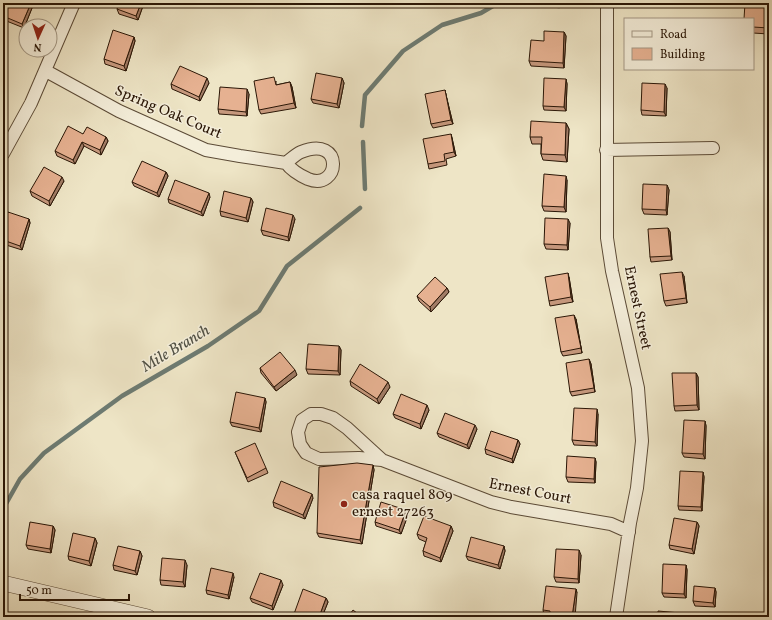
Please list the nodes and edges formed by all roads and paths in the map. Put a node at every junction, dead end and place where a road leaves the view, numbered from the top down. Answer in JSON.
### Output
{"nodes":[{"id":1,"x":74,"y":3,"type":"edge"},
{"id":2,"x":607,"y":3,"type":"edge"},
{"id":3,"x":46,"y":70,"type":"junction"},
{"id":4,"x":713,"y":148,"type":"dead end"},
{"id":5,"x":606,"y":150,"type":"junction"},
{"id":6,"x":3,"y":154,"type":"edge"},
{"id":7,"x":286,"y":163,"type":"dead end"},
{"id":8,"x":382,"y":460,"type":"junction"},
{"id":9,"x":629,"y":532,"type":"junction"},
{"id":10,"x":3,"y":583,"type":"edge"},
{"id":11,"x":148,"y":617,"type":"edge"},
{"id":12,"x":616,"y":617,"type":"edge"}],
"edges":[{"from":1,"to":3,"type":"street"},
{"from":2,"to":5,"type":"street","name":"Ernest Street"},
{"from":3,"to":6,"type":"street"},
{"from":3,"to":7,"type":"street","name":"Spring Oak Court"},
{"from":4,"to":5,"type":"street"},
{"from":5,"to":9,"type":"street","name":"Ernest Street"},
{"from":8,"to":8,"type":"street","name":"Ernest Court"},
{"from":8,"to":9,"type":"street","name":"Ernest Court"},
{"from":9,"to":12,"type":"street","name":"Ernest Street"},
{"from":10,"to":11,"type":"street"}]}
